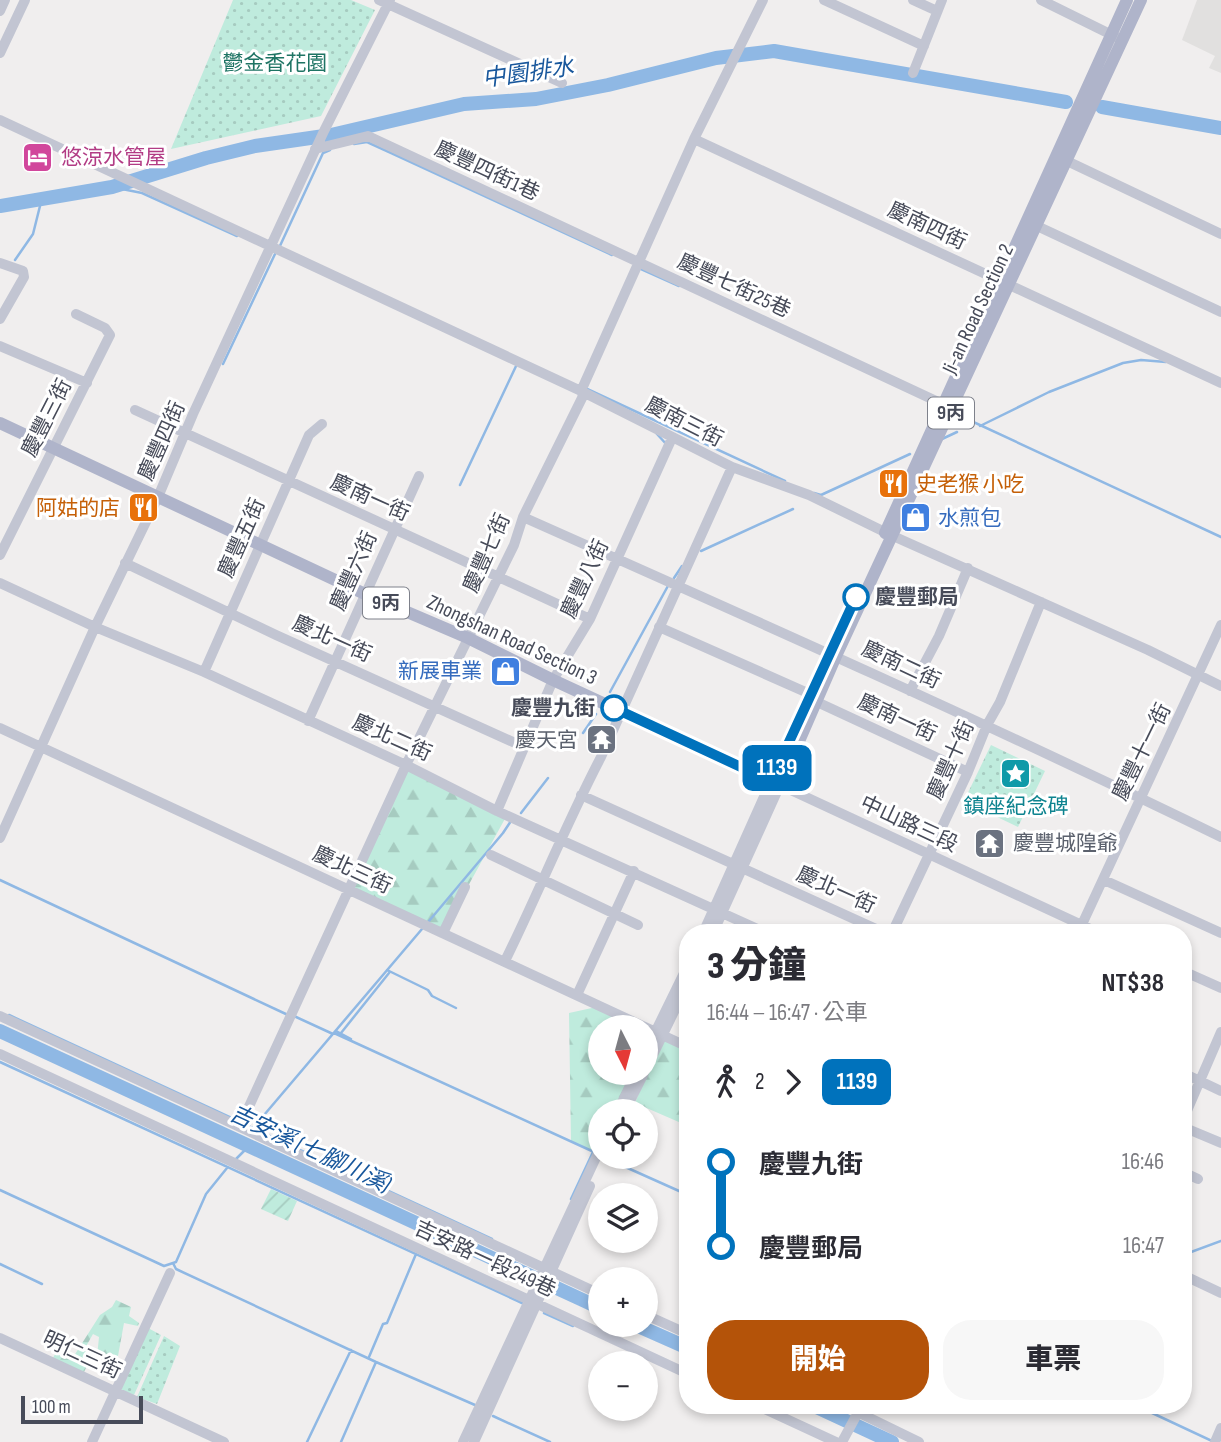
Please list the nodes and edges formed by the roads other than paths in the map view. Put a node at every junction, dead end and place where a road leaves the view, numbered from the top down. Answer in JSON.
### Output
{"nodes":[{"id":1,"x":5,"y":0,"type":"edge"},
{"id":2,"x":25,"y":0,"type":"edge"},
{"id":3,"x":763,"y":0,"type":"edge"},
{"id":4,"x":824,"y":0,"type":"edge"},
{"id":5,"x":913,"y":0,"type":"edge"},
{"id":6,"x":942,"y":0,"type":"edge"},
{"id":7,"x":1041,"y":0,"type":"edge"},
{"id":8,"x":1127,"y":0,"type":"edge"},
{"id":9,"x":1141,"y":0,"type":"edge"},
{"id":10,"x":386,"y":1,"type":"edge"},
{"id":11,"x":0,"y":11,"type":"edge"},
{"id":12,"x":937,"y":11,"type":"junction"},
{"id":13,"x":1117,"y":38,"type":"junction"},
{"id":14,"x":924,"y":46,"type":"junction"},
{"id":15,"x":0,"y":53,"type":"edge"},
{"id":16,"x":913,"y":73,"type":"dead end"},
{"id":17,"x":562,"y":83,"type":"dead end"},
{"id":18,"x":0,"y":120,"type":"edge"},
{"id":19,"x":694,"y":139,"type":"junction"},
{"id":20,"x":315,"y":149,"type":"junction"},
{"id":21,"x":1067,"y":161,"type":"junction"},
{"id":22,"x":1037,"y":226,"type":"junction"},
{"id":23,"x":1221,"y":234,"type":"edge"},
{"id":24,"x":272,"y":247,"type":"junction"},
{"id":25,"x":0,"y":263,"type":"edge"},
{"id":26,"x":638,"y":264,"type":"junction"},
{"id":27,"x":1005,"y":283,"type":"junction"},
{"id":28,"x":1221,"y":312,"type":"edge"},
{"id":29,"x":76,"y":314,"type":"dead end"},
{"id":30,"x":0,"y":318,"type":"edge"},
{"id":31,"x":0,"y":346,"type":"edge"},
{"id":32,"x":87,"y":383,"type":"junction"},
{"id":33,"x":1221,"y":383,"type":"edge"},
{"id":34,"x":581,"y":391,"type":"junction"},
{"id":35,"x":947,"y":407,"type":"junction"},
{"id":36,"x":135,"y":410,"type":"dead end"},
{"id":37,"x":0,"y":423,"type":"edge"},
{"id":38,"x":322,"y":424,"type":"dead end"},
{"id":39,"x":185,"y":433,"type":"junction"},
{"id":40,"x":672,"y":438,"type":"junction"},
{"id":41,"x":54,"y":449,"type":"junction"},
{"id":42,"x":732,"y":467,"type":"junction"},
{"id":43,"x":419,"y":476,"type":"dead end"},
{"id":44,"x":288,"y":481,"type":"junction"},
{"id":45,"x":159,"y":497,"type":"junction"},
{"id":46,"x":523,"y":517,"type":"junction"},
{"id":47,"x":394,"y":530,"type":"junction"},
{"id":48,"x":889,"y":533,"type":"junction"},
{"id":49,"x":260,"y":546,"type":"junction"},
{"id":50,"x":0,"y":555,"type":"edge"},
{"id":51,"x":616,"y":558,"type":"junction"},
{"id":52,"x":125,"y":563,"type":"junction"},
{"id":53,"x":968,"y":568,"type":"junction"},
{"id":54,"x":498,"y":577,"type":"junction"},
{"id":55,"x":0,"y":583,"type":"edge"},
{"id":56,"x":679,"y":585,"type":"junction"},
{"id":57,"x":365,"y":594,"type":"junction"},
{"id":58,"x":1041,"y":602,"type":"junction"},
{"id":59,"x":229,"y":613,"type":"junction"},
{"id":60,"x":590,"y":619,"type":"junction"},
{"id":61,"x":1221,"y":625,"type":"edge"},
{"id":62,"x":95,"y":626,"type":"junction"},
{"id":63,"x":659,"y":627,"type":"junction"},
{"id":64,"x":468,"y":638,"type":"junction"},
{"id":65,"x":833,"y":654,"type":"junction"},
{"id":66,"x":334,"y":660,"type":"junction"},
{"id":67,"x":204,"y":672,"type":"junction"},
{"id":68,"x":1199,"y":676,"type":"junction"},
{"id":69,"x":553,"y":680,"type":"junction"},
{"id":70,"x":1221,"y":686,"type":"edge"},
{"id":71,"x":910,"y":691,"type":"junction"},
{"id":72,"x":814,"y":698,"type":"junction"},
{"id":73,"x":434,"y":706,"type":"junction"},
{"id":74,"x":622,"y":711,"type":"junction"},
{"id":75,"x":308,"y":721,"type":"junction"},
{"id":76,"x":987,"y":725,"type":"junction"},
{"id":77,"x":0,"y":728,"type":"edge"},
{"id":78,"x":42,"y":747,"type":"junction"},
{"id":79,"x":524,"y":747,"type":"junction"},
{"id":80,"x":406,"y":765,"type":"junction"},
{"id":81,"x":968,"y":772,"type":"junction"},
{"id":82,"x":776,"y":783,"type":"junction"},
{"id":83,"x":581,"y":795,"type":"junction"},
{"id":84,"x":1140,"y":798,"type":"junction"},
{"id":85,"x":497,"y":811,"type":"junction"},
{"id":86,"x":1221,"y":837,"type":"edge"},
{"id":87,"x":0,"y":838,"type":"edge"},
{"id":88,"x":561,"y":839,"type":"junction"},
{"id":89,"x":929,"y":854,"type":"junction"},
{"id":90,"x":491,"y":855,"type":"dead end"},
{"id":91,"x":738,"y":867,"type":"junction"},
{"id":92,"x":634,"y":872,"type":"junction"},
{"id":93,"x":1104,"y":880,"type":"junction"},
{"id":94,"x":544,"y":881,"type":"junction"},
{"id":95,"x":465,"y":887,"type":"dead end"},
{"id":96,"x":348,"y":890,"type":"junction"},
{"id":97,"x":718,"y":910,"type":"junction"},
{"id":98,"x":616,"y":914,"type":"junction"},
{"id":99,"x":709,"y":924,"type":"edge"},
{"id":100,"x":715,"y":924,"type":"edge"},
{"id":101,"x":747,"y":924,"type":"edge"},
{"id":102,"x":865,"y":924,"type":"edge"},
{"id":103,"x":896,"y":924,"type":"edge"},
{"id":104,"x":1070,"y":924,"type":"edge"},
{"id":105,"x":1082,"y":924,"type":"edge"},
{"id":106,"x":638,"y":926,"type":"dead end"},
{"id":107,"x":443,"y":933,"type":"junction"},
{"id":108,"x":1221,"y":933,"type":"edge"},
{"id":109,"x":505,"y":961,"type":"junction"},
{"id":110,"x":1192,"y":975,"type":"edge"},
{"id":111,"x":679,"y":986,"type":"edge"},
{"id":112,"x":1221,"y":988,"type":"edge"},
{"id":113,"x":578,"y":995,"type":"junction"},
{"id":114,"x":679,"y":999,"type":"edge"},
{"id":115,"x":0,"y":1016,"type":"edge"},
{"id":116,"x":1221,"y":1032,"type":"edge"},
{"id":117,"x":659,"y":1033,"type":"junction"},
{"id":118,"x":679,"y":1043,"type":"edge"},
{"id":119,"x":0,"y":1054,"type":"edge"},
{"id":120,"x":1192,"y":1078,"type":"edge"},
{"id":121,"x":1200,"y":1082,"type":"junction"},
{"id":122,"x":1221,"y":1091,"type":"edge"},
{"id":123,"x":1192,"y":1100,"type":"edge"},
{"id":124,"x":240,"y":1126,"type":"junction"},
{"id":125,"x":1192,"y":1131,"type":"edge"},
{"id":126,"x":1221,"y":1143,"type":"edge"},
{"id":127,"x":592,"y":1169,"type":"edge"},
{"id":128,"x":598,"y":1169,"type":"edge"},
{"id":129,"x":1192,"y":1176,"type":"edge"},
{"id":130,"x":1198,"y":1179,"type":"dead end"},
{"id":131,"x":549,"y":1270,"type":"junction"},
{"id":132,"x":170,"y":1273,"type":"dead end"},
{"id":133,"x":1192,"y":1279,"type":"edge"},
{"id":134,"x":588,"y":1288,"type":"edge"},
{"id":135,"x":1221,"y":1293,"type":"edge"},
{"id":136,"x":533,"y":1303,"type":"junction"},
{"id":137,"x":658,"y":1320,"type":"edge"},
{"id":138,"x":679,"y":1330,"type":"edge"},
{"id":139,"x":0,"y":1338,"type":"edge"},
{"id":140,"x":679,"y":1370,"type":"edge"},
{"id":141,"x":115,"y":1392,"type":"junction"},
{"id":142,"x":775,"y":1414,"type":"edge"},
{"id":143,"x":857,"y":1414,"type":"edge"},
{"id":144,"x":869,"y":1414,"type":"edge"},
{"id":145,"x":1221,"y":1428,"type":"edge"},
{"id":146,"x":1217,"y":1441,"type":"edge"},
{"id":147,"x":92,"y":1442,"type":"edge"},
{"id":148,"x":224,"y":1442,"type":"edge"},
{"id":149,"x":463,"y":1442,"type":"edge"},
{"id":150,"x":474,"y":1442,"type":"edge"},
{"id":151,"x":836,"y":1442,"type":"edge"},
{"id":152,"x":842,"y":1442,"type":"edge"},
{"id":153,"x":919,"y":1442,"type":"edge"}],
"edges":[{"from":1,"to":11,"type":"street"},
{"from":2,"to":15,"type":"street"},
{"from":3,"to":19,"type":"street","name":"慶豐七街"},
{"from":4,"to":14,"type":"street"},
{"from":5,"to":12,"type":"street"},
{"from":6,"to":12,"type":"street"},
{"from":7,"to":13,"type":"street"},
{"from":8,"to":13,"type":"main road","number":"9丙"},
{"from":9,"to":13,"type":"main road","number":"9丙"},
{"from":10,"to":17,"type":"street"},
{"from":10,"to":20,"type":"street","name":"慶豐四街"},
{"from":12,"to":14,"type":"street"},
{"from":13,"to":21,"type":"main road","name":"Ji-an Road Section 2","number":"9丙"},
{"from":13,"to":27,"type":"main road","name":"Ji-an Road Section 2","number":"9丙"},
{"from":14,"to":16,"type":"street"},
{"from":18,"to":24,"type":"street","name":"慶南三街"},
{"from":19,"to":26,"type":"street","name":"慶豐七街"},
{"from":19,"to":27,"type":"street","name":"慶南四街"},
{"from":20,"to":24,"type":"street","name":"慶豐四街"},
{"from":20,"to":26,"type":"street","name":"慶豐四街1巷"},
{"from":21,"to":22,"type":"main road","name":"Ji-an Road Section 2","number":"9丙"},
{"from":21,"to":23,"type":"street"},
{"from":22,"to":27,"type":"main road","name":"Ji-an Road Section 2","number":"9丙"},
{"from":22,"to":28,"type":"street"},
{"from":24,"to":34,"type":"street","name":"慶南三街"},
{"from":24,"to":39,"type":"street","name":"慶豐四街"},
{"from":25,"to":30,"type":"street"},
{"from":26,"to":34,"type":"street","name":"慶豐七街"},
{"from":26,"to":35,"type":"street","name":"慶豐七街25巷"},
{"from":27,"to":33,"type":"street","name":"慶南四街"},
{"from":27,"to":35,"type":"main road","name":"Ji-an Road Section 2","number":"9丙"},
{"from":29,"to":32,"type":"street","name":"慶豐三街"},
{"from":31,"to":32,"type":"street"},
{"from":32,"to":41,"type":"street","name":"慶豐三街"},
{"from":34,"to":40,"type":"street","name":"慶南三街"},
{"from":34,"to":46,"type":"street","name":"慶豐七街"},
{"from":35,"to":48,"type":"main road","name":"Ji-an Road Section 2","number":"9丙"},
{"from":36,"to":39,"type":"street","name":"慶南一街"},
{"from":37,"to":41,"type":"main road","name":"Zhongshan Road Section 3","number":"9丙"},
{"from":38,"to":44,"type":"street","name":"慶豐五街"},
{"from":39,"to":44,"type":"street","name":"慶南一街"},
{"from":39,"to":45,"type":"street","name":"慶豐四街"},
{"from":40,"to":42,"type":"street","name":"慶南三街"},
{"from":40,"to":51,"type":"street","name":"慶豐八街"},
{"from":41,"to":45,"type":"main road","name":"Zhongshan Road Section 3","number":"9丙"},
{"from":41,"to":50,"type":"street","name":"慶豐三街"},
{"from":42,"to":48,"type":"street","name":"慶南三街"},
{"from":42,"to":56,"type":"street"},
{"from":43,"to":47,"type":"street","name":"慶豐六街"},
{"from":44,"to":47,"type":"street","name":"慶南一街"},
{"from":44,"to":49,"type":"street","name":"慶豐五街"},
{"from":45,"to":49,"type":"main road","name":"Zhongshan Road Section 3","number":"9丙"},
{"from":45,"to":52,"type":"street","name":"慶豐四街"},
{"from":46,"to":51,"type":"street","name":"慶南二街"},
{"from":46,"to":54,"type":"street","name":"慶豐七街"},
{"from":47,"to":54,"type":"street","name":"慶南一街"},
{"from":47,"to":57,"type":"street","name":"慶豐六街"},
{"from":48,"to":53,"type":"street","name":"慶南三街"},
{"from":48,"to":65,"type":"main road","name":"Ji-an Road Section 2","number":"9丙"},
{"from":49,"to":57,"type":"main road","name":"Zhongshan Road Section 3","number":"9丙"},
{"from":49,"to":59,"type":"street","name":"慶豐五街"},
{"from":51,"to":56,"type":"street","name":"慶南二街"},
{"from":51,"to":60,"type":"street","name":"慶豐八街"},
{"from":52,"to":59,"type":"street","name":"慶北一街"},
{"from":52,"to":62,"type":"street","name":"慶豐四街"},
{"from":53,"to":58,"type":"street","name":"慶南三街"},
{"from":53,"to":71,"type":"street"},
{"from":54,"to":60,"type":"street","name":"慶南一街"},
{"from":54,"to":64,"type":"street","name":"慶豐七街"},
{"from":55,"to":62,"type":"street","name":"慶北二街"},
{"from":56,"to":63,"type":"street"},
{"from":56,"to":65,"type":"street","name":"慶南二街"},
{"from":57,"to":64,"type":"main road","name":"Zhongshan Road Section 3","number":"9丙"},
{"from":57,"to":66,"type":"street","name":"慶豐六街"},
{"from":58,"to":68,"type":"street","name":"慶南三街"},
{"from":58,"to":76,"type":"street","name":"慶豐十街"},
{"from":59,"to":66,"type":"street","name":"慶北一街"},
{"from":59,"to":67,"type":"street","name":"慶豐五街"},
{"from":60,"to":69,"type":"street","name":"慶豐八街"},
{"from":61,"to":68,"type":"street","name":"慶豐十一街"},
{"from":62,"to":67,"type":"street","name":"慶北二街"},
{"from":62,"to":78,"type":"street","name":"慶豐四街"},
{"from":63,"to":72,"type":"street","name":"慶南一街"},
{"from":63,"to":74,"type":"street"},
{"from":64,"to":69,"type":"main road","name":"Zhongshan Road Section 3","number":"9丙"},
{"from":64,"to":73,"type":"street","name":"慶豐七街"},
{"from":65,"to":71,"type":"street","name":"慶南二街"},
{"from":65,"to":72,"type":"main road","name":"Ji-an Road Section 2","number":"9丙"},
{"from":66,"to":73,"type":"street","name":"慶北一街"},
{"from":66,"to":75,"type":"street","name":"慶豐六街"},
{"from":67,"to":75,"type":"street","name":"慶北二街"},
{"from":68,"to":70,"type":"street","name":"慶南三街"},
{"from":68,"to":84,"type":"street","name":"慶豐十一街"},
{"from":69,"to":74,"type":"main road","name":"Zhongshan Road Section 3","number":"9丙"},
{"from":69,"to":79,"type":"street","name":"慶豐八街"},
{"from":71,"to":76,"type":"street","name":"慶南二街"},
{"from":72,"to":81,"type":"street","name":"慶南一街"},
{"from":72,"to":82,"type":"main road","name":"Ji-an Road Section 2","number":"9丙"},
{"from":73,"to":79,"type":"street","name":"慶北一街"},
{"from":73,"to":80,"type":"street","name":"慶豐七街"},
{"from":74,"to":82,"type":"main road","name":"Zhongshan Road Section 3","number":"9丙"},
{"from":74,"to":83,"type":"street"},
{"from":75,"to":80,"type":"street","name":"慶北二街"},
{"from":76,"to":81,"type":"street","name":"慶豐十街"},
{"from":76,"to":84,"type":"street","name":"慶南二街"},
{"from":77,"to":78,"type":"street","name":"慶北三街"},
{"from":78,"to":87,"type":"street","name":"慶豐四街"},
{"from":78,"to":96,"type":"street","name":"慶北三街"},
{"from":79,"to":85,"type":"street","name":"慶豐八街"},
{"from":80,"to":85,"type":"street","name":"慶北二街"},
{"from":80,"to":96,"type":"street","name":"慶豐七街"},
{"from":81,"to":89,"type":"street","name":"慶豐十街"},
{"from":82,"to":89,"type":"street","name":"中山路三段"},
{"from":82,"to":91,"type":"street"},
{"from":83,"to":88,"type":"street"},
{"from":83,"to":91,"type":"street","name":"慶北一街"},
{"from":84,"to":86,"type":"street","name":"慶南二街"},
{"from":84,"to":93,"type":"street","name":"慶豐十一街"},
{"from":85,"to":88,"type":"street","name":"慶北二街"},
{"from":88,"to":92,"type":"street","name":"慶北二街"},
{"from":88,"to":94,"type":"street"},
{"from":89,"to":103,"type":"street","name":"慶豐十街"},
{"from":89,"to":104,"type":"street","name":"中山路三段"},
{"from":90,"to":94,"type":"street"},
{"from":91,"to":97,"type":"street"},
{"from":91,"to":102,"type":"street","name":"慶北一街"},
{"from":92,"to":97,"type":"street","name":"慶北二街"},
{"from":92,"to":98,"type":"street"},
{"from":93,"to":105,"type":"street","name":"慶豐十一街"},
{"from":93,"to":108,"type":"street"},
{"from":94,"to":98,"type":"street"},
{"from":94,"to":109,"type":"street"},
{"from":95,"to":107,"type":"street"},
{"from":96,"to":107,"type":"street","name":"慶北三街"},
{"from":96,"to":124,"type":"street","name":"慶豐七街"},
{"from":97,"to":99,"type":"street"},
{"from":97,"to":100,"type":"street"},
{"from":97,"to":101,"type":"street","name":"慶北二街"},
{"from":98,"to":106,"type":"street"},
{"from":98,"to":113,"type":"street"},
{"from":107,"to":109,"type":"street","name":"慶北三街"},
{"from":109,"to":113,"type":"street","name":"慶北三街"},
{"from":110,"to":112,"type":"street"},
{"from":111,"to":117,"type":"street"},
{"from":113,"to":117,"type":"street","name":"慶北三街"},
{"from":114,"to":117,"type":"street"},
{"from":115,"to":124,"type":"street"},
{"from":116,"to":121,"type":"street"},
{"from":117,"to":118,"type":"street","name":"慶北三街"},
{"from":119,"to":136,"type":"street","name":"吉安路一段249巷"},
{"from":120,"to":121,"type":"street"},
{"from":121,"to":122,"type":"street"},
{"from":121,"to":123,"type":"street"},
{"from":124,"to":131,"type":"street"},
{"from":125,"to":126,"type":"street"},
{"from":127,"to":131,"type":"street"},
{"from":128,"to":131,"type":"street"},
{"from":129,"to":130,"type":"street"},
{"from":131,"to":134,"type":"street"},
{"from":131,"to":136,"type":"street"},
{"from":132,"to":141,"type":"street"},
{"from":133,"to":135,"type":"street"},
{"from":136,"to":140,"type":"street","name":"吉安路一段249巷"},
{"from":136,"to":149,"type":"street"},
{"from":136,"to":150,"type":"street"},
{"from":137,"to":138,"type":"street"},
{"from":139,"to":141,"type":"street","name":"明仁三街"},
{"from":141,"to":147,"type":"street"},
{"from":141,"to":148,"type":"street","name":"明仁三街"},
{"from":142,"to":151,"type":"street"},
{"from":143,"to":152,"type":"street"},
{"from":144,"to":153,"type":"street"},
{"from":145,"to":146,"type":"street"}]}
